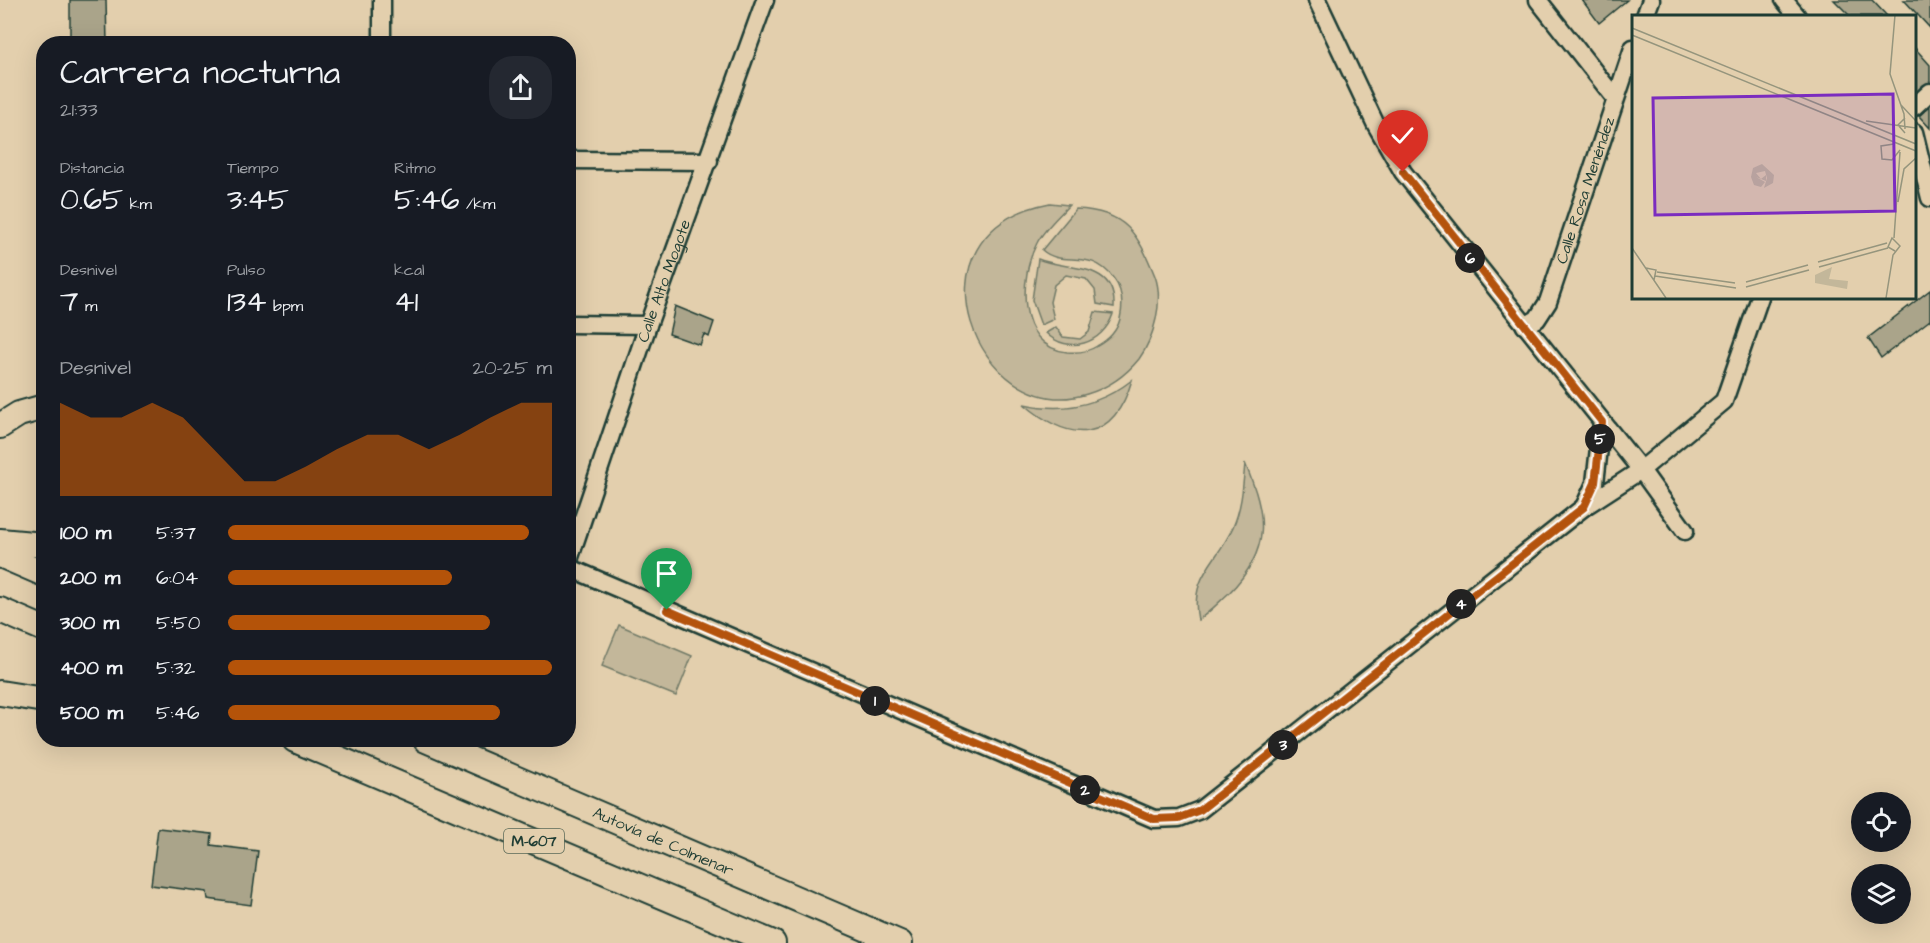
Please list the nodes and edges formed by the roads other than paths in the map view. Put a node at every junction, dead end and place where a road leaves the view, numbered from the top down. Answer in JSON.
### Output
{"nodes":[{"id":1,"x":382,"y":0,"type":"edge"},
{"id":2,"x":765,"y":0,"type":"edge"},
{"id":3,"x":1317,"y":0,"type":"edge"},
{"id":4,"x":1538,"y":0,"type":"edge"},
{"id":5,"x":1651,"y":0,"type":"edge"},
{"id":6,"x":1784,"y":0,"type":"edge"},
{"id":7,"x":1645,"y":15,"type":"edge"},
{"id":8,"x":1796,"y":15,"type":"edge"},
{"id":9,"x":382,"y":36,"type":"edge"},
{"id":10,"x":1632,"y":51,"type":"edge"},
{"id":11,"x":1930,"y":92,"type":"edge"},
{"id":12,"x":1615,"y":98,"type":"junction"},
{"id":13,"x":1915,"y":106,"type":"edge"},
{"id":14,"x":1915,"y":136,"type":"edge"},
{"id":15,"x":576,"y":160,"type":"edge"},
{"id":16,"x":709,"y":161,"type":"junction"},
{"id":17,"x":1930,"y":198,"type":"edge"},
{"id":18,"x":1760,"y":298,"type":"edge"},
{"id":19,"x":576,"y":324,"type":"edge"},
{"id":20,"x":648,"y":325,"type":"junction"},
{"id":21,"x":1525,"y":326,"type":"junction"},
{"id":22,"x":36,"y":409,"type":"edge"},
{"id":23,"x":1602,"y":422,"type":"junction"},
{"id":24,"x":0,"y":426,"type":"edge"},
{"id":25,"x":1641,"y":470,"type":"junction"},
{"id":26,"x":1584,"y":507,"type":"junction"},
{"id":27,"x":1685,"y":531,"type":"dead end"},
{"id":28,"x":0,"y":541,"type":"edge"},
{"id":29,"x":576,"y":541,"type":"edge"},
{"id":30,"x":36,"y":544,"type":"edge"},
{"id":31,"x":0,"y":555,"type":"edge"},
{"id":32,"x":576,"y":569,"type":"edge"},
{"id":33,"x":36,"y":571,"type":"edge"},
{"id":34,"x":0,"y":610,"type":"edge"},
{"id":35,"x":36,"y":626,"type":"edge"},
{"id":36,"x":0,"y":693,"type":"edge"},
{"id":37,"x":36,"y":699,"type":"edge"},
{"id":38,"x":311,"y":747,"type":"edge"},
{"id":39,"x":442,"y":747,"type":"edge"},
{"id":40,"x":773,"y":943,"type":"edge"},
{"id":41,"x":900,"y":943,"type":"edge"}],
"edges":[{"from":1,"to":9,"type":"street"},
{"from":2,"to":16,"type":"street","name":"Calle Alto Mogote"},
{"from":3,"to":21,"type":"street"},
{"from":4,"to":12,"type":"street"},
{"from":5,"to":7,"type":"street"},
{"from":6,"to":8,"type":"street"},
{"from":10,"to":12,"type":"street","name":"Calle Rosa Menéndez"},
{"from":11,"to":13,"type":"street"},
{"from":12,"to":21,"type":"street","name":"Calle Rosa Menéndez"},
{"from":14,"to":17,"type":"street"},
{"from":15,"to":16,"type":"street"},
{"from":16,"to":20,"type":"street","name":"Calle Alto Mogote"},
{"from":18,"to":25,"type":"street"},
{"from":19,"to":20,"type":"street"},
{"from":20,"to":29,"type":"street","name":"Calle Alto Mogote"},
{"from":21,"to":23,"type":"street"},
{"from":22,"to":24,"type":"highway"},
{"from":23,"to":25,"type":"street"},
{"from":23,"to":26,"type":"street"},
{"from":25,"to":26,"type":"street"},
{"from":25,"to":27,"type":"street"},
{"from":26,"to":32,"type":"street"},
{"from":28,"to":30,"type":"highway"},
{"from":31,"to":33,"type":"highway"},
{"from":34,"to":35,"type":"highway"},
{"from":36,"to":37,"type":"highway"},
{"from":38,"to":40,"type":"highway","number":"M-607"},
{"from":39,"to":41,"type":"highway","name":"Autovía de Colmenar"}]}
